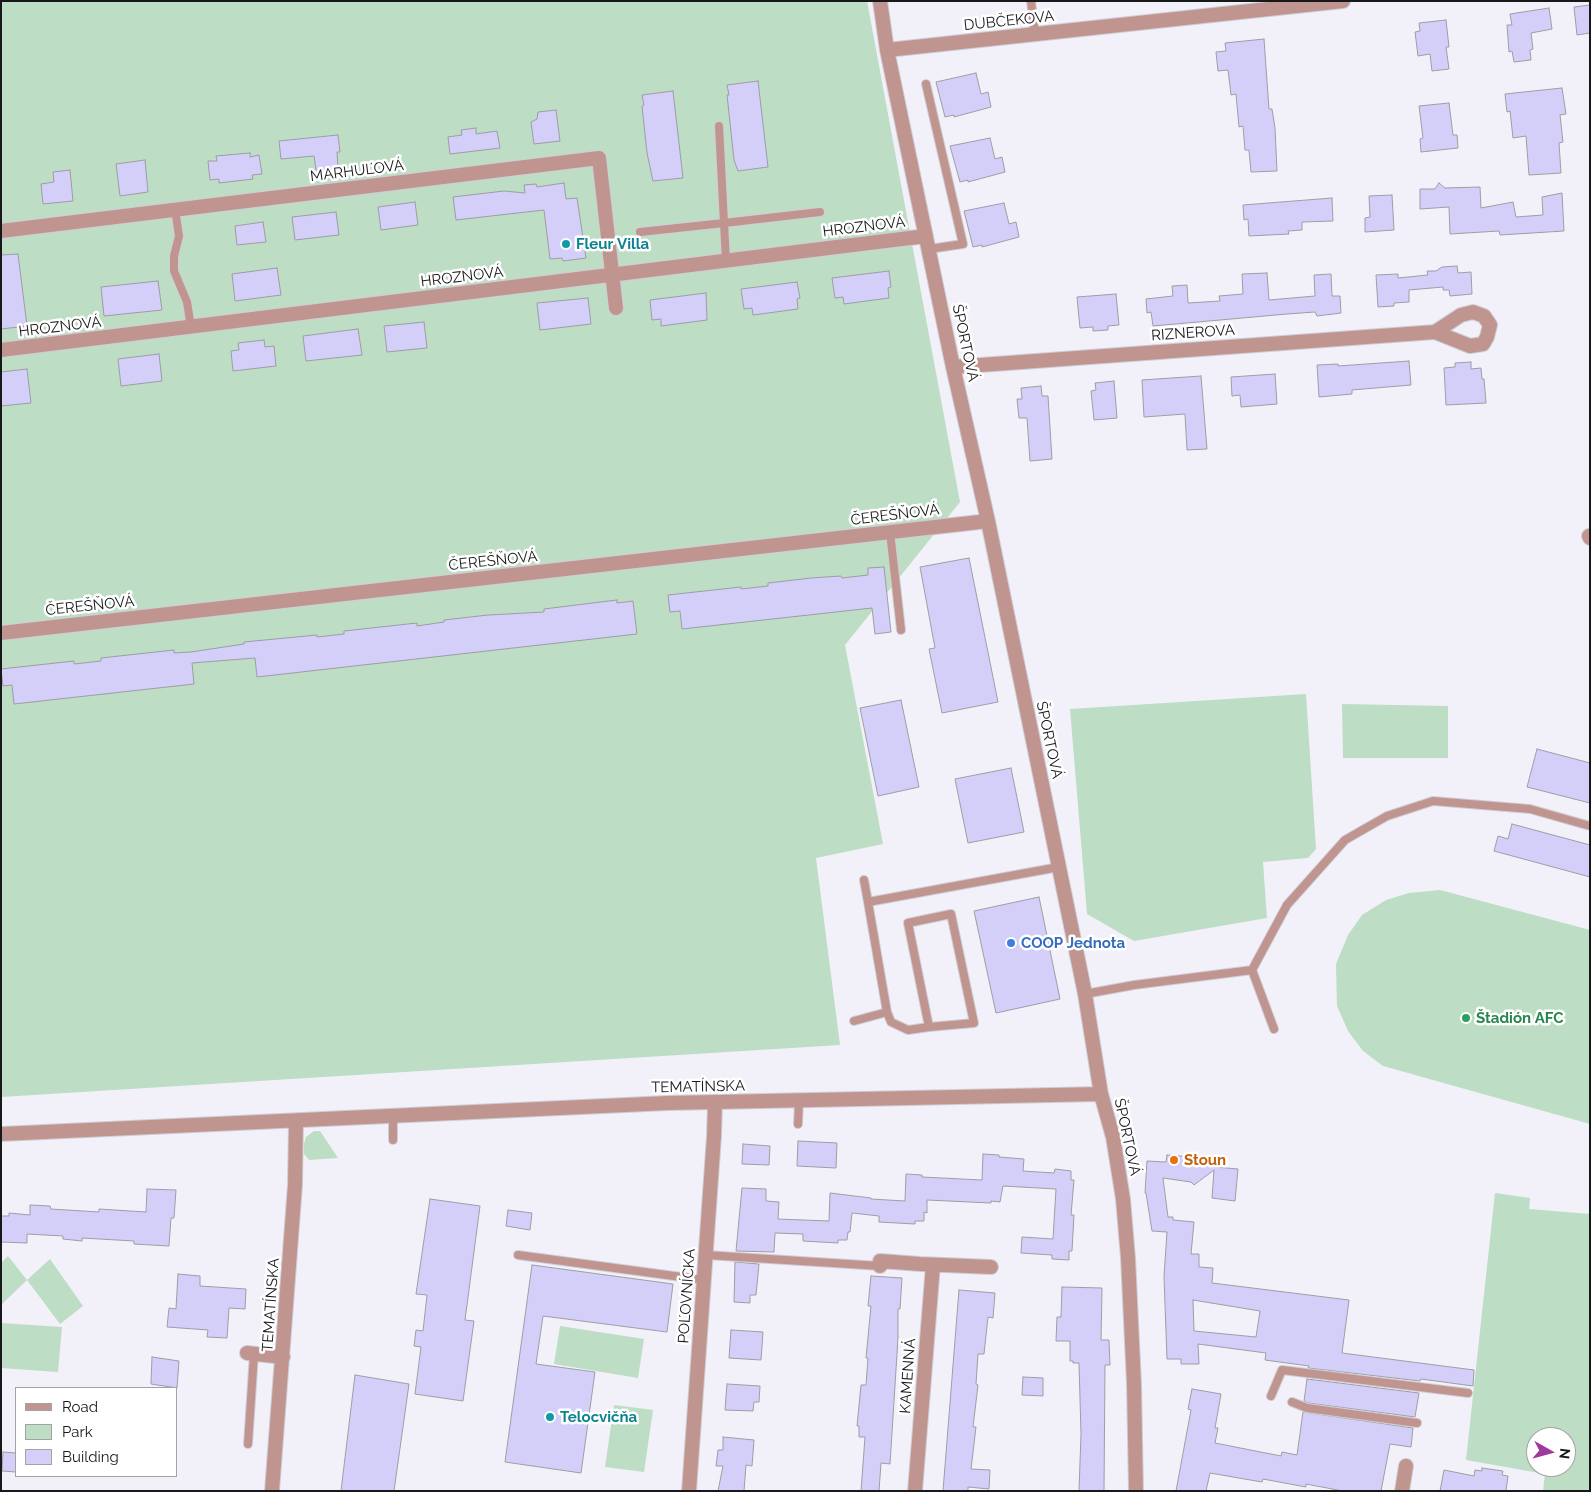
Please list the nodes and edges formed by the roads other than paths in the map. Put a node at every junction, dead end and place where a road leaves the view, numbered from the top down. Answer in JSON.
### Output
{"nodes":[{"id":1,"x":880,"y":1,"type":"edge"},
{"id":2,"x":1031,"y":1,"type":"edge"},
{"id":3,"x":1343,"y":1,"type":"edge"},
{"id":4,"x":1034,"y":34,"type":"junction"},
{"id":5,"x":888,"y":50,"type":"junction"},
{"id":6,"x":926,"y":84,"type":"dead end"},
{"id":7,"x":719,"y":126,"type":"dead end"},
{"id":8,"x":175,"y":210,"type":"junction"},
{"id":9,"x":820,"y":212,"type":"dead end"},
{"id":10,"x":724,"y":224,"type":"junction"},
{"id":11,"x":1,"y":230,"type":"edge"},
{"id":12,"x":640,"y":232,"type":"dead end"},
{"id":13,"x":928,"y":243,"type":"junction"},
{"id":14,"x":726,"y":261,"type":"junction"},
{"id":15,"x":612,"y":275,"type":"junction"},
{"id":16,"x":616,"y":308,"type":"dead end"},
{"id":17,"x":190,"y":327,"type":"junction"},
{"id":18,"x":1435,"y":332,"type":"dead end"},
{"id":19,"x":1,"y":350,"type":"edge"},
{"id":20,"x":953,"y":367,"type":"junction"},
{"id":21,"x":988,"y":521,"type":"junction"},
{"id":22,"x":890,"y":532,"type":"junction"},
{"id":23,"x":901,"y":630,"type":"dead end"},
{"id":24,"x":1,"y":632,"type":"edge"},
{"id":25,"x":1590,"y":826,"type":"edge"},
{"id":26,"x":1059,"y":867,"type":"junction"},
{"id":27,"x":864,"y":880,"type":"dead end"},
{"id":28,"x":868,"y":902,"type":"junction"},
{"id":29,"x":1252,"y":970,"type":"junction"},
{"id":30,"x":1085,"y":994,"type":"junction"},
{"id":31,"x":887,"y":1012,"type":"junction"},
{"id":32,"x":854,"y":1021,"type":"dead end"},
{"id":33,"x":929,"y":1026,"type":"junction"},
{"id":34,"x":1274,"y":1029,"type":"dead end"},
{"id":35,"x":1101,"y":1094,"type":"junction"},
{"id":36,"x":799,"y":1101,"type":"junction"},
{"id":37,"x":715,"y":1103,"type":"junction"},
{"id":38,"x":393,"y":1117,"type":"junction"},
{"id":39,"x":296,"y":1121,"type":"junction"},
{"id":40,"x":798,"y":1124,"type":"dead end"},
{"id":41,"x":1,"y":1134,"type":"edge"},
{"id":42,"x":393,"y":1140,"type":"dead end"},
{"id":43,"x":518,"y":1255,"type":"dead end"},
{"id":44,"x":706,"y":1255,"type":"junction"},
{"id":45,"x":933,"y":1265,"type":"junction"},
{"id":46,"x":880,"y":1266,"type":"joint"},
{"id":47,"x":992,"y":1267,"type":"dead end"},
{"id":48,"x":704,"y":1280,"type":"junction"},
{"id":49,"x":250,"y":1354,"type":"joint"},
{"id":50,"x":283,"y":1357,"type":"junction"},
{"id":51,"x":1468,"y":1394,"type":"dead end"},
{"id":52,"x":1271,"y":1396,"type":"dead end"},
{"id":53,"x":1292,"y":1402,"type":"dead end"},
{"id":54,"x":1417,"y":1423,"type":"dead end"},
{"id":55,"x":248,"y":1444,"type":"dead end"},
{"id":56,"x":1406,"y":1466,"type":"dead end"},
{"id":57,"x":272,"y":1491,"type":"edge"},
{"id":58,"x":689,"y":1491,"type":"edge"},
{"id":59,"x":915,"y":1491,"type":"edge"},
{"id":60,"x":1136,"y":1491,"type":"edge"},
{"id":61,"x":1402,"y":1491,"type":"edge"}],
"edges":[{"from":1,"to":5,"type":"street","name":"ŠPORTOVÁ"},
{"from":2,"to":4,"type":"lane"},
{"from":3,"to":4,"type":"street","name":"DUBČEKOVA"},
{"from":4,"to":5,"type":"street","name":"DUBČEKOVA"},
{"from":5,"to":13,"type":"street","name":"ŠPORTOVÁ"},
{"from":6,"to":13,"type":"lane"},
{"from":7,"to":10,"type":"lane"},
{"from":8,"to":11,"type":"street","name":"MARHUĽOVÁ"},
{"from":8,"to":15,"type":"street","name":"MARHUĽOVÁ"},
{"from":8,"to":17,"type":"lane"},
{"from":9,"to":10,"type":"lane"},
{"from":10,"to":12,"type":"lane"},
{"from":10,"to":14,"type":"lane"},
{"from":13,"to":14,"type":"street","name":"HROZNOVÁ"},
{"from":13,"to":20,"type":"street","name":"ŠPORTOVÁ"},
{"from":14,"to":15,"type":"street","name":"HROZNOVÁ"},
{"from":15,"to":16,"type":"street"},
{"from":15,"to":17,"type":"street","name":"HROZNOVÁ"},
{"from":17,"to":19,"type":"street","name":"HROZNOVÁ"},
{"from":18,"to":20,"type":"street","name":"RIZNEROVA"},
{"from":20,"to":21,"type":"street","name":"ŠPORTOVÁ"},
{"from":21,"to":22,"type":"street","name":"ČEREŠŇOVÁ"},
{"from":21,"to":26,"type":"street","name":"ŠPORTOVÁ"},
{"from":22,"to":23,"type":"lane"},
{"from":22,"to":24,"type":"street","name":"ČEREŠŇOVÁ"},
{"from":25,"to":29,"type":"lane"},
{"from":26,"to":28,"type":"lane"},
{"from":26,"to":30,"type":"street","name":"ŠPORTOVÁ"},
{"from":27,"to":28,"type":"lane"},
{"from":28,"to":31,"type":"lane"},
{"from":29,"to":30,"type":"lane"},
{"from":29,"to":34,"type":"lane"},
{"from":30,"to":35,"type":"street","name":"ŠPORTOVÁ"},
{"from":31,"to":32,"type":"lane"},
{"from":31,"to":33,"type":"lane"},
{"from":33,"to":33,"type":"lane"},
{"from":35,"to":36,"type":"street","name":"TEMATÍNSKA"},
{"from":35,"to":60,"type":"street","name":"ŠPORTOVÁ"},
{"from":36,"to":37,"type":"street","name":"TEMATÍNSKA"},
{"from":36,"to":40,"type":"lane"},
{"from":37,"to":38,"type":"street","name":"TEMATÍNSKA"},
{"from":37,"to":44,"type":"street","name":"POĽOVNÍCKA"},
{"from":38,"to":39,"type":"street","name":"TEMATÍNSKA"},
{"from":38,"to":42,"type":"lane"},
{"from":39,"to":41,"type":"street","name":"TEMATÍNSKA"},
{"from":39,"to":50,"type":"street","name":"TEMATÍNSKA"},
{"from":43,"to":48,"type":"lane"},
{"from":44,"to":46,"type":"lane"},
{"from":44,"to":48,"type":"street","name":"POĽOVNÍCKA"},
{"from":45,"to":46,"type":"street"},
{"from":45,"to":47,"type":"street"},
{"from":45,"to":59,"type":"street","name":"KAMENNÁ"},
{"from":48,"to":58,"type":"street","name":"POĽOVNÍCKA"},
{"from":49,"to":50,"type":"street"},
{"from":49,"to":55,"type":"lane"},
{"from":50,"to":57,"type":"street","name":"TEMATÍNSKA"},
{"from":51,"to":52,"type":"lane"},
{"from":53,"to":54,"type":"lane"},
{"from":56,"to":61,"type":"street"}]}
